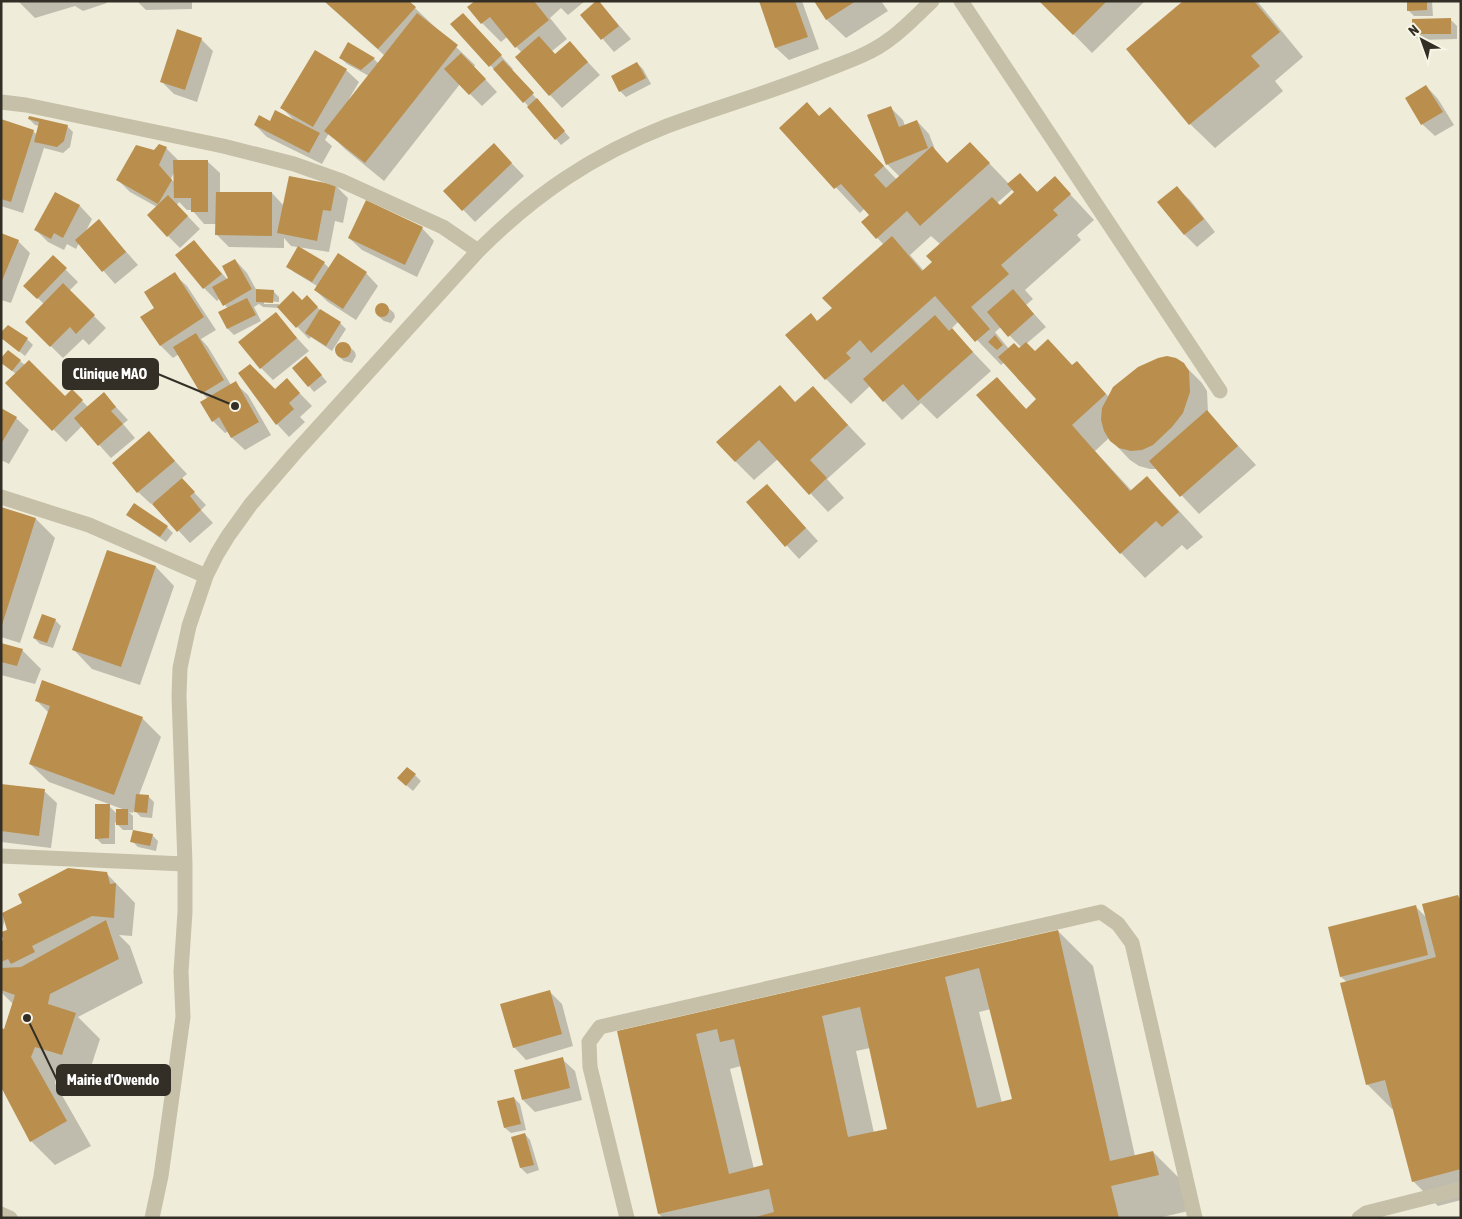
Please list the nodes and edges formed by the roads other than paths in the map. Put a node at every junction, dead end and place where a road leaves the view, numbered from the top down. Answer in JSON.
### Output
{"nodes":[{"id":1,"x":932,"y":1,"type":"edge"},
{"id":2,"x":961,"y":1,"type":"edge"},
{"id":3,"x":1,"y":102,"type":"edge"},
{"id":4,"x":478,"y":250,"type":"junction"},
{"id":5,"x":1220,"y":391,"type":"dead end"},
{"id":6,"x":1,"y":497,"type":"edge"},
{"id":7,"x":206,"y":576,"type":"junction"},
{"id":8,"x":1,"y":856,"type":"edge"},
{"id":9,"x":185,"y":864,"type":"junction"},
{"id":10,"x":1461,"y":1189,"type":"edge"},
{"id":11,"x":1,"y":1214,"type":"edge"},
{"id":12,"x":10,"y":1218,"type":"edge"},
{"id":13,"x":152,"y":1218,"type":"edge"},
{"id":14,"x":626,"y":1218,"type":"edge"},
{"id":15,"x":1195,"y":1218,"type":"edge"},
{"id":16,"x":1359,"y":1218,"type":"edge"}],
"edges":[{"from":1,"to":4,"type":"street"},
{"from":2,"to":5,"type":"street"},
{"from":3,"to":4,"type":"street"},
{"from":4,"to":7,"type":"street"},
{"from":6,"to":7,"type":"street"},
{"from":7,"to":9,"type":"street"},
{"from":8,"to":9,"type":"street"},
{"from":9,"to":13,"type":"street"},
{"from":10,"to":16,"type":"street"},
{"from":11,"to":12,"type":"street"},
{"from":14,"to":15,"type":"street"}]}
